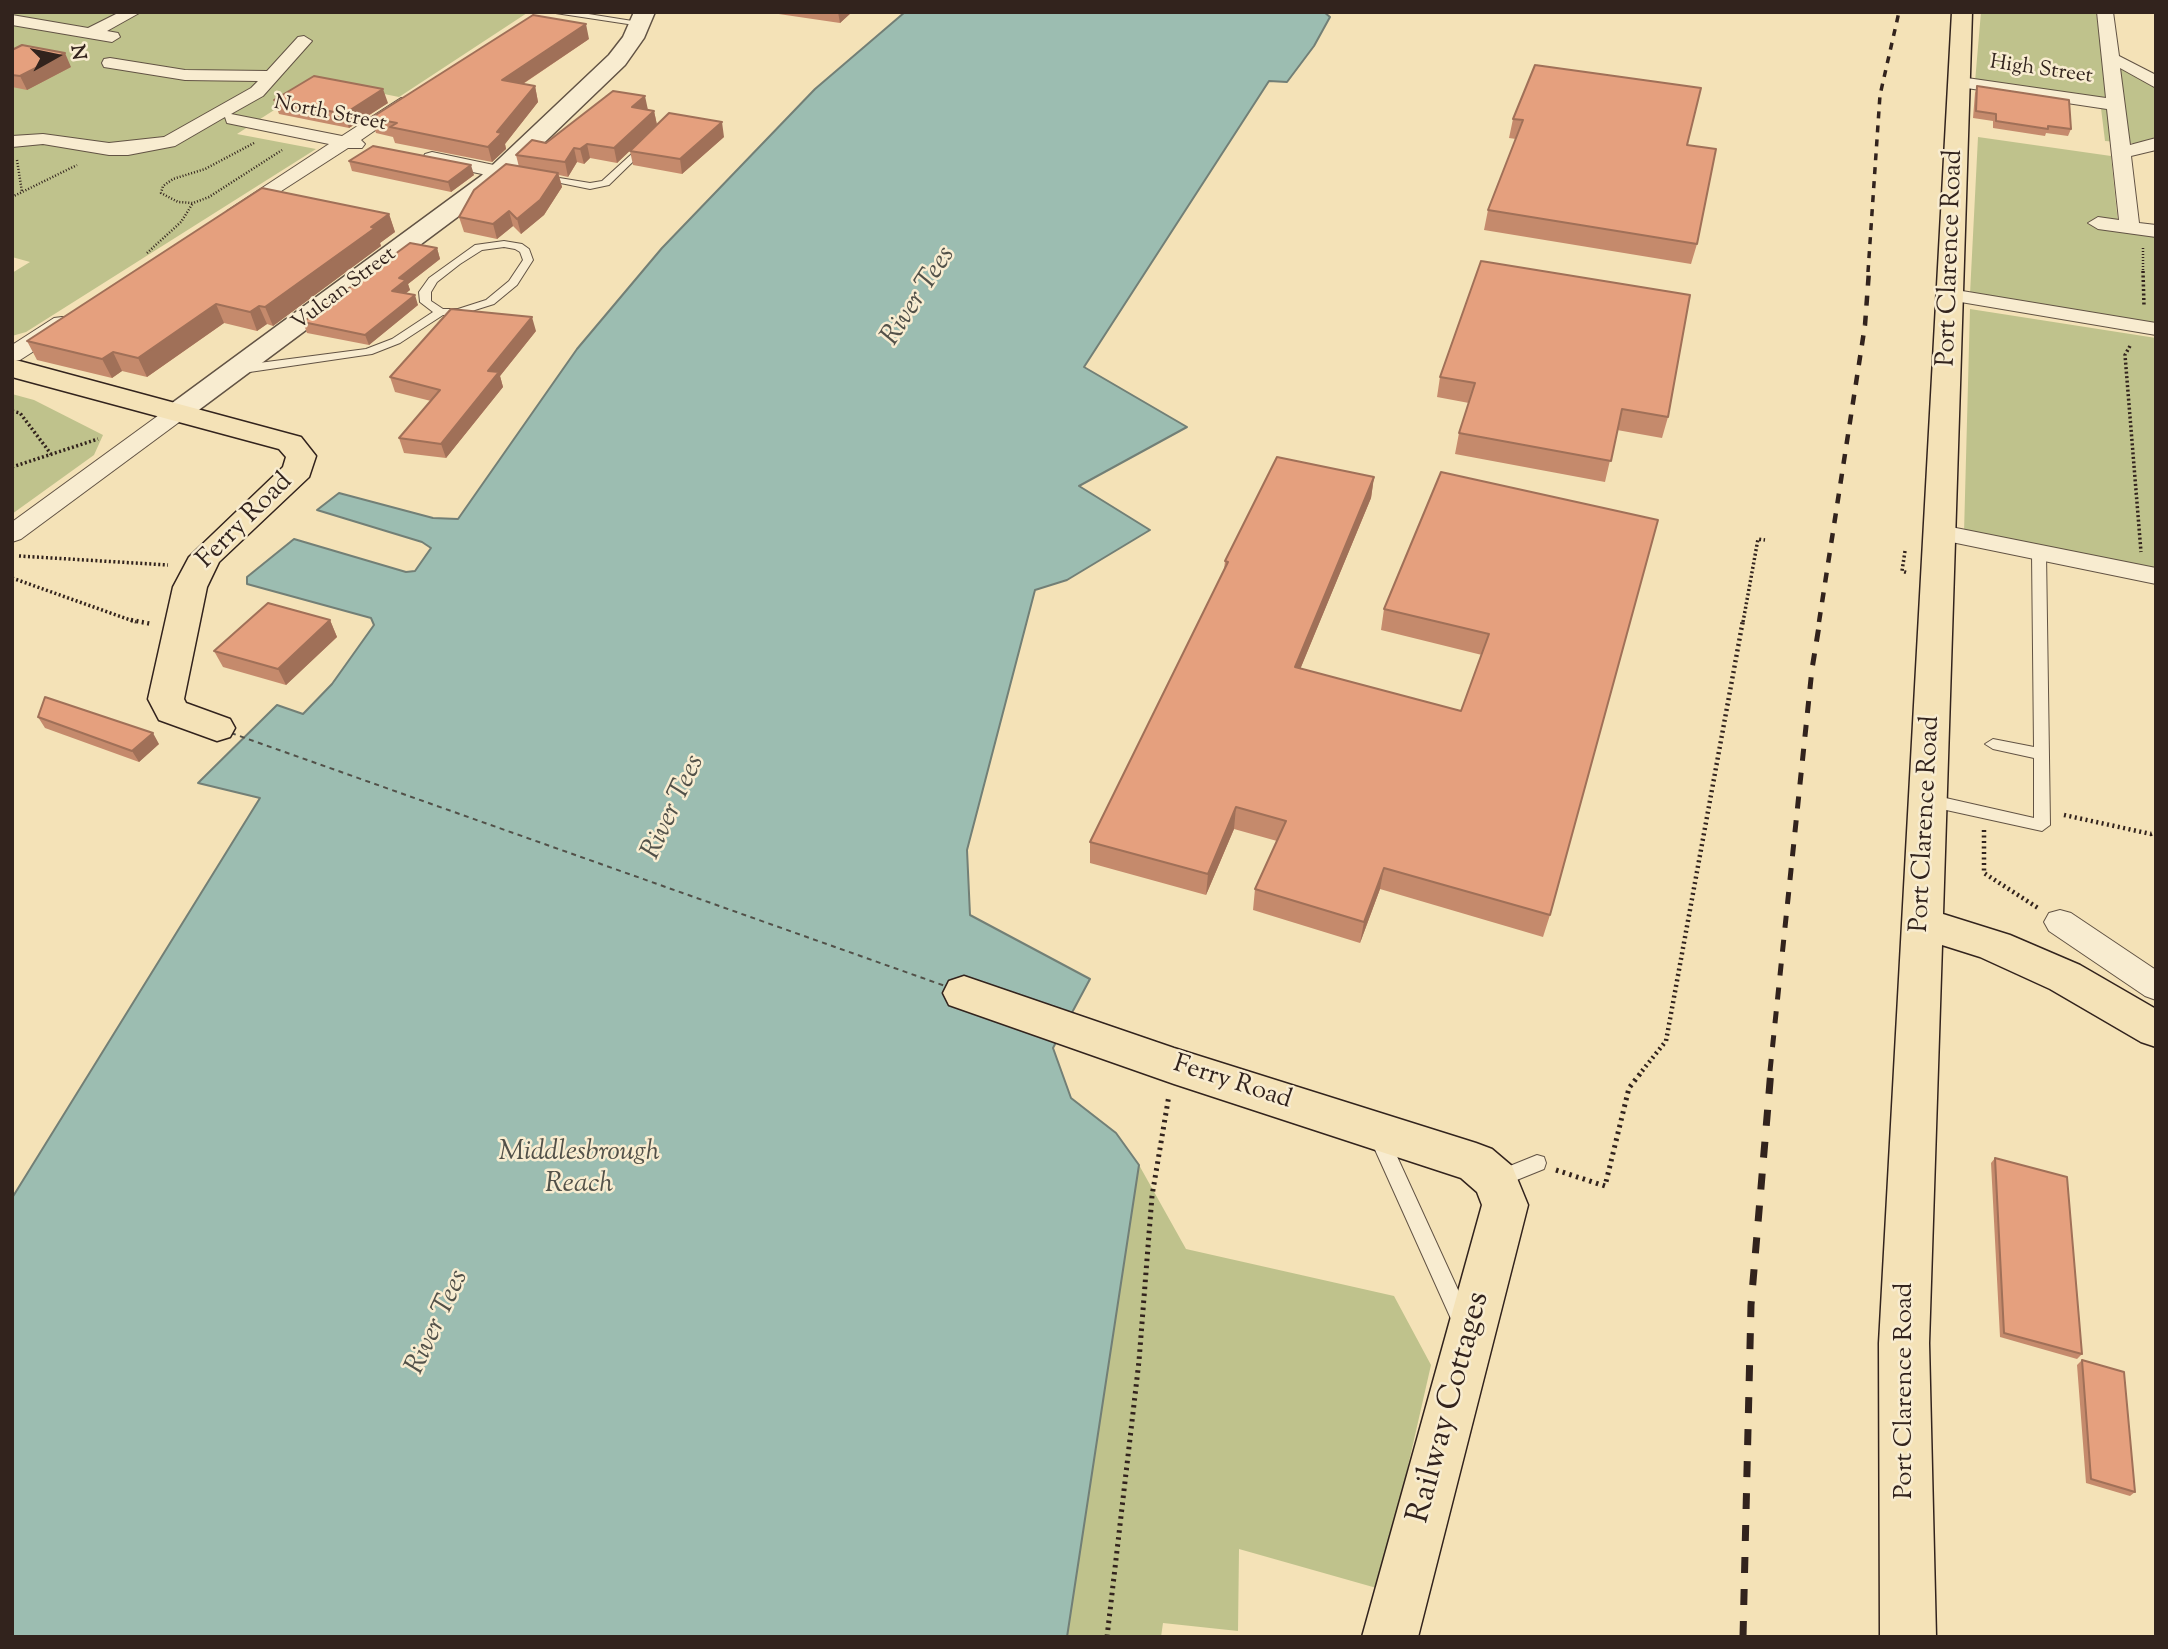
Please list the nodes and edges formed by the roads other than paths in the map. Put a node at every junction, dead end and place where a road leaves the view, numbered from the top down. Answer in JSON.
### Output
{"nodes":[{"id":1,"x":133,"y":12,"type":"edge"},
{"id":2,"x":1962,"y":12,"type":"edge"},
{"id":3,"x":2105,"y":12,"type":"edge"},
{"id":4,"x":544,"y":14,"type":"edge"},
{"id":5,"x":643,"y":17,"type":"edge"},
{"id":6,"x":12,"y":20,"type":"edge"},
{"id":7,"x":90,"y":33,"type":"junction"},
{"id":8,"x":112,"y":37,"type":"dead end"},
{"id":9,"x":304,"y":41,"type":"dead end"},
{"id":10,"x":2111,"y":59,"type":"junction"},
{"id":11,"x":110,"y":63,"type":"dead end"},
{"id":12,"x":270,"y":76,"type":"junction"},
{"id":13,"x":1960,"y":82,"type":"junction"},
{"id":14,"x":2156,"y":83,"type":"edge"},
{"id":15,"x":425,"y":90,"type":"edge"},
{"id":16,"x":2116,"y":105,"type":"junction"},
{"id":17,"x":233,"y":119,"type":"dead end"},
{"id":18,"x":657,"y":133,"type":"edge"},
{"id":19,"x":346,"y":141,"type":"junction"},
{"id":20,"x":14,"y":142,"type":"edge"},
{"id":21,"x":2156,"y":143,"type":"edge"},
{"id":22,"x":372,"y":146,"type":"edge"},
{"id":23,"x":2122,"y":151,"type":"junction"},
{"id":24,"x":410,"y":154,"type":"edge"},
{"id":25,"x":506,"y":173,"type":"junction"},
{"id":26,"x":532,"y":177,"type":"edge"},
{"id":27,"x":220,"y":222,"type":"edge"},
{"id":28,"x":2098,"y":223,"type":"dead end"},
{"id":29,"x":2130,"y":228,"type":"junction"},
{"id":30,"x":2156,"y":231,"type":"edge"},
{"id":31,"x":1950,"y":295,"type":"junction"},
{"id":32,"x":81,"y":311,"type":"edge"},
{"id":33,"x":441,"y":312,"type":"junction"},
{"id":34,"x":2148,"y":328,"type":"edge"},
{"id":35,"x":12,"y":355,"type":"edge"},
{"id":36,"x":12,"y":368,"type":"edge"},
{"id":37,"x":236,"y":370,"type":"junction"},
{"id":38,"x":178,"y":412,"type":"junction"},
{"id":39,"x":1941,"y":533,"type":"junction"},
{"id":40,"x":12,"y":534,"type":"edge"},
{"id":41,"x":2039,"y":553,"type":"junction"},
{"id":42,"x":2149,"y":575,"type":"edge"},
{"id":43,"x":217,"y":728,"type":"dead end"},
{"id":44,"x":1993,"y":744,"type":"dead end"},
{"id":45,"x":2041,"y":754,"type":"junction"},
{"id":46,"x":1928,"y":800,"type":"junction"},
{"id":47,"x":2060,"y":922,"type":"road end"},
{"id":48,"x":1923,"y":923,"type":"junction"},
{"id":49,"x":2156,"y":987,"type":"edge"},
{"id":50,"x":964,"y":993,"type":"dead end"},
{"id":51,"x":2156,"y":1030,"type":"edge"},
{"id":52,"x":1375,"y":1131,"type":"junction"},
{"id":53,"x":1516,"y":1172,"type":"joint"},
{"id":54,"x":1470,"y":1338,"type":"junction"},
{"id":55,"x":1390,"y":1637,"type":"edge"},
{"id":56,"x":1908,"y":1637,"type":"edge"}],
"edges":[{"from":1,"to":7,"type":"street"},
{"from":2,"to":13,"type":"main road","name":"Port Clarence Road"},
{"from":3,"to":10,"type":"street"},
{"from":4,"to":5,"type":"lane"},
{"from":5,"to":25,"type":"street","name":"Vulcan Street"},
{"from":6,"to":7,"type":"street"},
{"from":7,"to":8,"type":"street"},
{"from":9,"to":12,"type":"street"},
{"from":10,"to":14,"type":"street"},
{"from":10,"to":16,"type":"street"},
{"from":11,"to":12,"type":"street"},
{"from":12,"to":20,"type":"street"},
{"from":13,"to":16,"type":"street","name":"High Street"},
{"from":13,"to":31,"type":"main road","name":"Port Clarence Road"},
{"from":15,"to":19,"type":"street"},
{"from":16,"to":23,"type":"street"},
{"from":17,"to":19,"type":"street","name":"North Street"},
{"from":18,"to":26,"type":"lane"},
{"from":19,"to":22,"type":"street","name":"North Street"},
{"from":19,"to":27,"type":"street"},
{"from":21,"to":23,"type":"street"},
{"from":23,"to":29,"type":"street"},
{"from":24,"to":25,"type":"street","name":"North Street"},
{"from":25,"to":37,"type":"street","name":"Vulcan Street"},
{"from":28,"to":29,"type":"street"},
{"from":29,"to":30,"type":"street"},
{"from":31,"to":34,"type":"street"},
{"from":31,"to":39,"type":"main road","name":"Port Clarence Road"},
{"from":32,"to":35,"type":"street"},
{"from":33,"to":33,"type":"lane"},
{"from":33,"to":37,"type":"lane"},
{"from":36,"to":38,"type":"main road"},
{"from":37,"to":38,"type":"street","name":"Vulcan Street"},
{"from":38,"to":40,"type":"street","name":"Vulcan Street"},
{"from":38,"to":43,"type":"main road","name":"Ferry Road"},
{"from":39,"to":41,"type":"street"},
{"from":39,"to":46,"type":"main road","name":"Port Clarence Road"},
{"from":41,"to":42,"type":"street"},
{"from":41,"to":45,"type":"lane"},
{"from":44,"to":45,"type":"lane"},
{"from":45,"to":46,"type":"lane"},
{"from":46,"to":48,"type":"main road","name":"Port Clarence Road"},
{"from":47,"to":49,"type":"street"},
{"from":48,"to":51,"type":"main road"},
{"from":48,"to":56,"type":"main road","name":"Port Clarence Road"},
{"from":50,"to":52,"type":"main road","name":"Ferry Road"},
{"from":52,"to":53,"type":"main road","name":"Ferry Road"},
{"from":52,"to":54,"type":"lane"},
{"from":53,"to":54,"type":"main road","name":"Railway Cottages"},
{"from":54,"to":55,"type":"main road","name":"Railway Cottages"}]}
